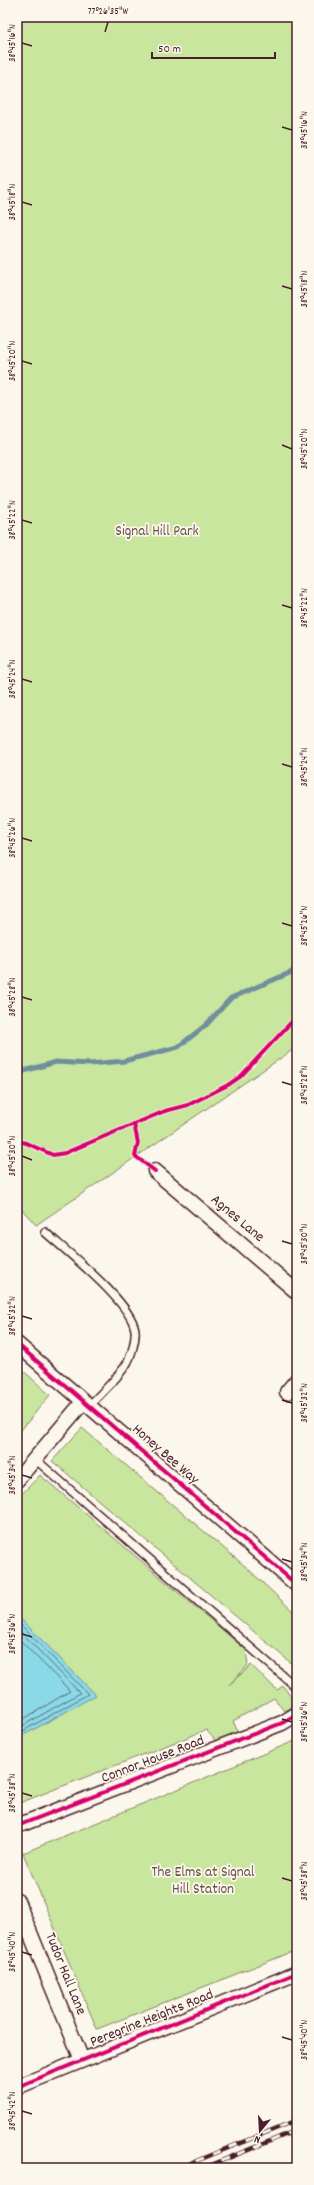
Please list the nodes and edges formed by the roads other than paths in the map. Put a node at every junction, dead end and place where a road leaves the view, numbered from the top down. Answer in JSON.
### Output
{"nodes":[{"id":1,"x":155,"y":1172,"type":"dead end"},
{"id":2,"x":45,"y":1232,"type":"dead end"},
{"id":3,"x":297,"y":1292,"type":"edge"},
{"id":4,"x":17,"y":1344,"type":"edge"},
{"id":5,"x":297,"y":1380,"type":"edge"},
{"id":6,"x":287,"y":1392,"type":"dead end"},
{"id":7,"x":86,"y":1404,"type":"junction"},
{"id":8,"x":34,"y":1459,"type":"junction"},
{"id":9,"x":17,"y":1480,"type":"edge"},
{"id":10,"x":297,"y":1585,"type":"edge"},
{"id":11,"x":297,"y":1688,"type":"edge"},
{"id":12,"x":297,"y":1714,"type":"edge"},
{"id":13,"x":17,"y":1826,"type":"edge"},
{"id":14,"x":17,"y":1901,"type":"edge"},
{"id":15,"x":297,"y":1973,"type":"edge"},
{"id":16,"x":82,"y":2060,"type":"junction"},
{"id":17,"x":17,"y":2088,"type":"edge"}],
"edges":[{"from":1,"to":3,"type":"street","name":"Agnes Lane"},
{"from":2,"to":7,"type":"lane"},
{"from":4,"to":7,"type":"street","name":"Honey Bee Way"},
{"from":5,"to":6,"type":"street"},
{"from":7,"to":8,"type":"street"},
{"from":7,"to":10,"type":"street","name":"Honey Bee Way"},
{"from":8,"to":9,"type":"street"},
{"from":8,"to":11,"type":"lane"},
{"from":12,"to":13,"type":"street","name":"Connor House Road"},
{"from":14,"to":16,"type":"street","name":"Tudor Hall Lane"},
{"from":15,"to":16,"type":"street","name":"Peregrine Heights Road"},
{"from":16,"to":17,"type":"street","name":"Peregrine Heights Road"}]}
